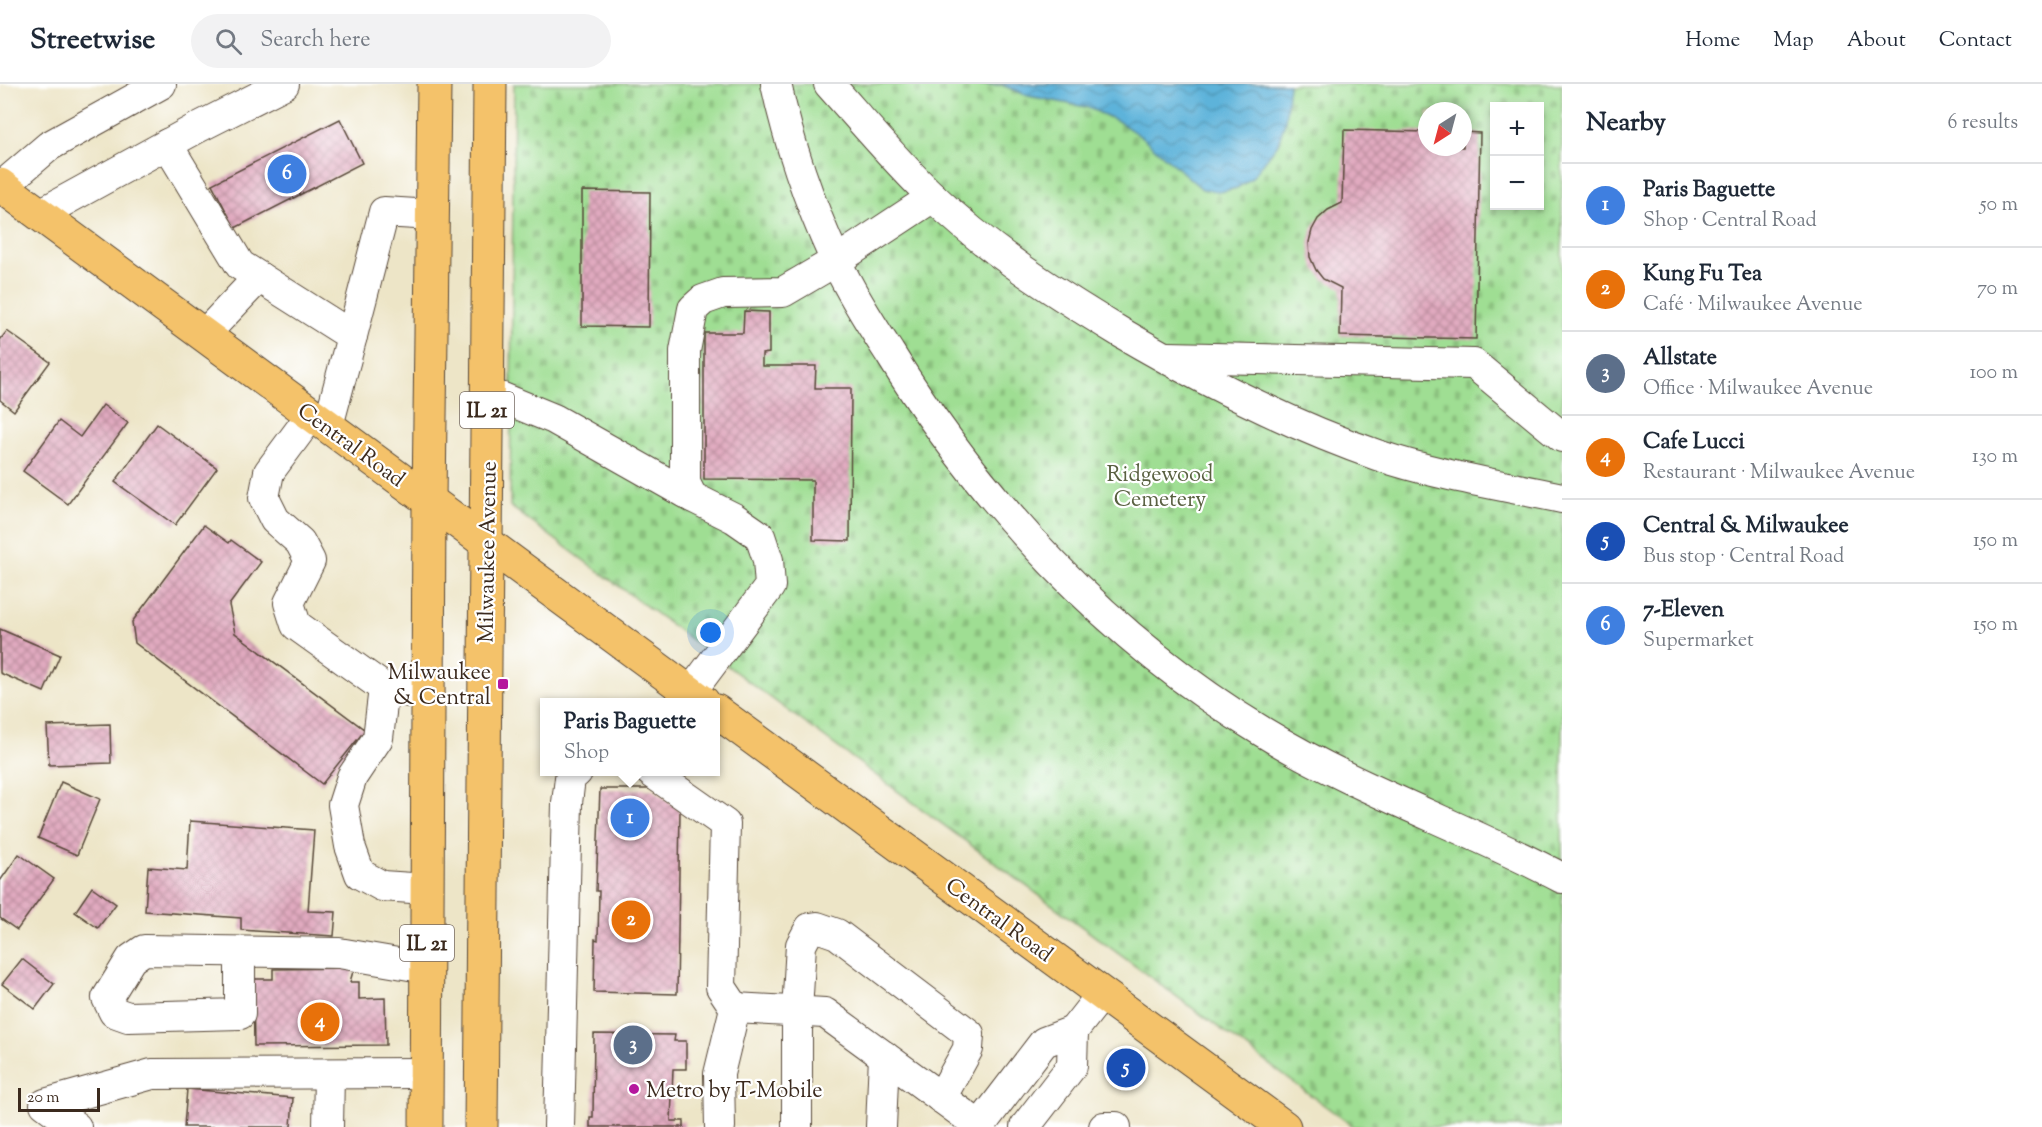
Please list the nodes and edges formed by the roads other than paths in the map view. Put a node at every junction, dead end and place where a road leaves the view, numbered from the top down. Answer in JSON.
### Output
{"nodes":[{"id":1,"x":161,"y":84,"type":"edge"},
{"id":2,"x":284,"y":84,"type":"edge"},
{"id":3,"x":434,"y":84,"type":"edge"},
{"id":4,"x":490,"y":84,"type":"edge"},
{"id":5,"x":776,"y":84,"type":"edge"},
{"id":6,"x":829,"y":84,"type":"edge"},
{"id":7,"x":167,"y":144,"type":"junction"},
{"id":8,"x":1,"y":185,"type":"edge"},
{"id":9,"x":933,"y":197,"type":"junction"},
{"id":10,"x":40,"y":214,"type":"junction"},
{"id":11,"x":432,"y":215,"type":"junction"},
{"id":12,"x":836,"y":261,"type":"junction"},
{"id":13,"x":259,"y":277,"type":"junction"},
{"id":14,"x":204,"y":335,"type":"junction"},
{"id":15,"x":352,"y":336,"type":"junction"},
{"id":16,"x":1164,"y":357,"type":"junction"},
{"id":17,"x":487,"y":396,"type":"junction"},
{"id":18,"x":320,"y":420,"type":"junction"},
{"id":19,"x":1562,"y":437,"type":"edge"},
{"id":20,"x":692,"y":497,"type":"junction"},
{"id":21,"x":1562,"y":498,"type":"edge"},
{"id":22,"x":429,"y":501,"type":"junction"},
{"id":23,"x":488,"y":544,"type":"junction"},
{"id":24,"x":384,"y":688,"type":"junction"},
{"id":25,"x":428,"y":695,"type":"junction"},
{"id":26,"x":698,"y":698,"type":"edge"},
{"id":27,"x":705,"y":698,"type":"edge"},
{"id":28,"x":720,"y":714,"type":"edge"},
{"id":29,"x":572,"y":776,"type":"edge"},
{"id":30,"x":658,"y":776,"type":"edge"},
{"id":31,"x":1562,"y":878,"type":"edge"},
{"id":32,"x":427,"y":889,"type":"junction"},
{"id":33,"x":240,"y":952,"type":"dead end"},
{"id":34,"x":427,"y":968,"type":"junction"},
{"id":35,"x":1102,"y":994,"type":"junction"},
{"id":36,"x":735,"y":1008,"type":"junction"},
{"id":37,"x":797,"y":1011,"type":"junction"},
{"id":38,"x":426,"y":1022,"type":"junction"},
{"id":39,"x":1073,"y":1031,"type":"junction"},
{"id":40,"x":884,"y":1056,"type":"junction"},
{"id":41,"x":426,"y":1073,"type":"junction"},
{"id":42,"x":329,"y":1074,"type":"junction"},
{"id":43,"x":941,"y":1098,"type":"junction"},
{"id":44,"x":76,"y":1127,"type":"edge"},
{"id":45,"x":328,"y":1127,"type":"edge"},
{"id":46,"x":426,"y":1127,"type":"edge"},
{"id":47,"x":442,"y":1127,"type":"edge"},
{"id":48,"x":482,"y":1127,"type":"edge"},
{"id":49,"x":559,"y":1127,"type":"edge"},
{"id":50,"x":720,"y":1127,"type":"edge"},
{"id":51,"x":797,"y":1127,"type":"edge"},
{"id":52,"x":881,"y":1127,"type":"edge"},
{"id":53,"x":980,"y":1127,"type":"edge"},
{"id":54,"x":1025,"y":1127,"type":"edge"},
{"id":55,"x":1104,"y":1127,"type":"edge"},
{"id":56,"x":1116,"y":1127,"type":"edge"},
{"id":57,"x":1284,"y":1127,"type":"edge"}],
"edges":[{"from":1,"to":8,"type":"lane"},
{"from":2,"to":7,"type":"lane"},
{"from":3,"to":11,"type":"main road","number":"IL 21"},
{"from":4,"to":17,"type":"main road","name":"Milwaukee Avenue","number":"IL 21"},
{"from":5,"to":12,"type":"lane"},
{"from":6,"to":9,"type":"lane"},
{"from":7,"to":10,"type":"lane"},
{"from":7,"to":13,"type":"lane"},
{"from":8,"to":10,"type":"main road","name":"Central Road"},
{"from":9,"to":12,"type":"lane"},
{"from":9,"to":16,"type":"lane"},
{"from":10,"to":14,"type":"main road","name":"Central Road"},
{"from":11,"to":15,"type":"lane"},
{"from":11,"to":22,"type":"main road","number":"IL 21"},
{"from":12,"to":20,"type":"lane"},
{"from":12,"to":31,"type":"lane"},
{"from":13,"to":14,"type":"lane"},
{"from":13,"to":15,"type":"lane"},
{"from":14,"to":18,"type":"main road","name":"Central Road"},
{"from":15,"to":18,"type":"lane"},
{"from":16,"to":19,"type":"lane"},
{"from":16,"to":21,"type":"lane"},
{"from":17,"to":20,"type":"lane"},
{"from":17,"to":23,"type":"main road","name":"Milwaukee Avenue","number":"IL 21"},
{"from":18,"to":22,"type":"main road","name":"Central Road"},
{"from":18,"to":24,"type":"lane"},
{"from":20,"to":27,"type":"lane"},
{"from":22,"to":23,"type":"main road","name":"Central Road"},
{"from":22,"to":25,"type":"main road","number":"IL 21"},
{"from":23,"to":26,"type":"main road","name":"Central Road"},
{"from":23,"to":48,"type":"main road","name":"Milwaukee Avenue","number":"IL 21"},
{"from":24,"to":25,"type":"lane"},
{"from":24,"to":32,"type":"lane"},
{"from":25,"to":32,"type":"main road","number":"IL 21"},
{"from":28,"to":35,"type":"main road","name":"Central Road"},
{"from":29,"to":49,"type":"lane"},
{"from":30,"to":36,"type":"lane"},
{"from":32,"to":34,"type":"main road","number":"IL 21"},
{"from":33,"to":34,"type":"lane"},
{"from":34,"to":38,"type":"main road","number":"IL 21"},
{"from":35,"to":39,"type":"lane"},
{"from":35,"to":57,"type":"main road","name":"Central Road"},
{"from":36,"to":37,"type":"lane"},
{"from":36,"to":50,"type":"lane"},
{"from":37,"to":40,"type":"lane"},
{"from":37,"to":43,"type":"lane"},
{"from":37,"to":51,"type":"lane"},
{"from":38,"to":41,"type":"main road","number":"IL 21"},
{"from":38,"to":47,"type":"main road"},
{"from":39,"to":53,"type":"lane"},
{"from":39,"to":54,"type":"lane"},
{"from":40,"to":43,"type":"lane"},
{"from":40,"to":52,"type":"lane"},
{"from":41,"to":42,"type":"lane"},
{"from":41,"to":46,"type":"main road","number":"IL 21"},
{"from":42,"to":44,"type":"lane"},
{"from":42,"to":45,"type":"lane"},
{"from":43,"to":53,"type":"lane"},
{"from":55,"to":56,"type":"lane"}]}
